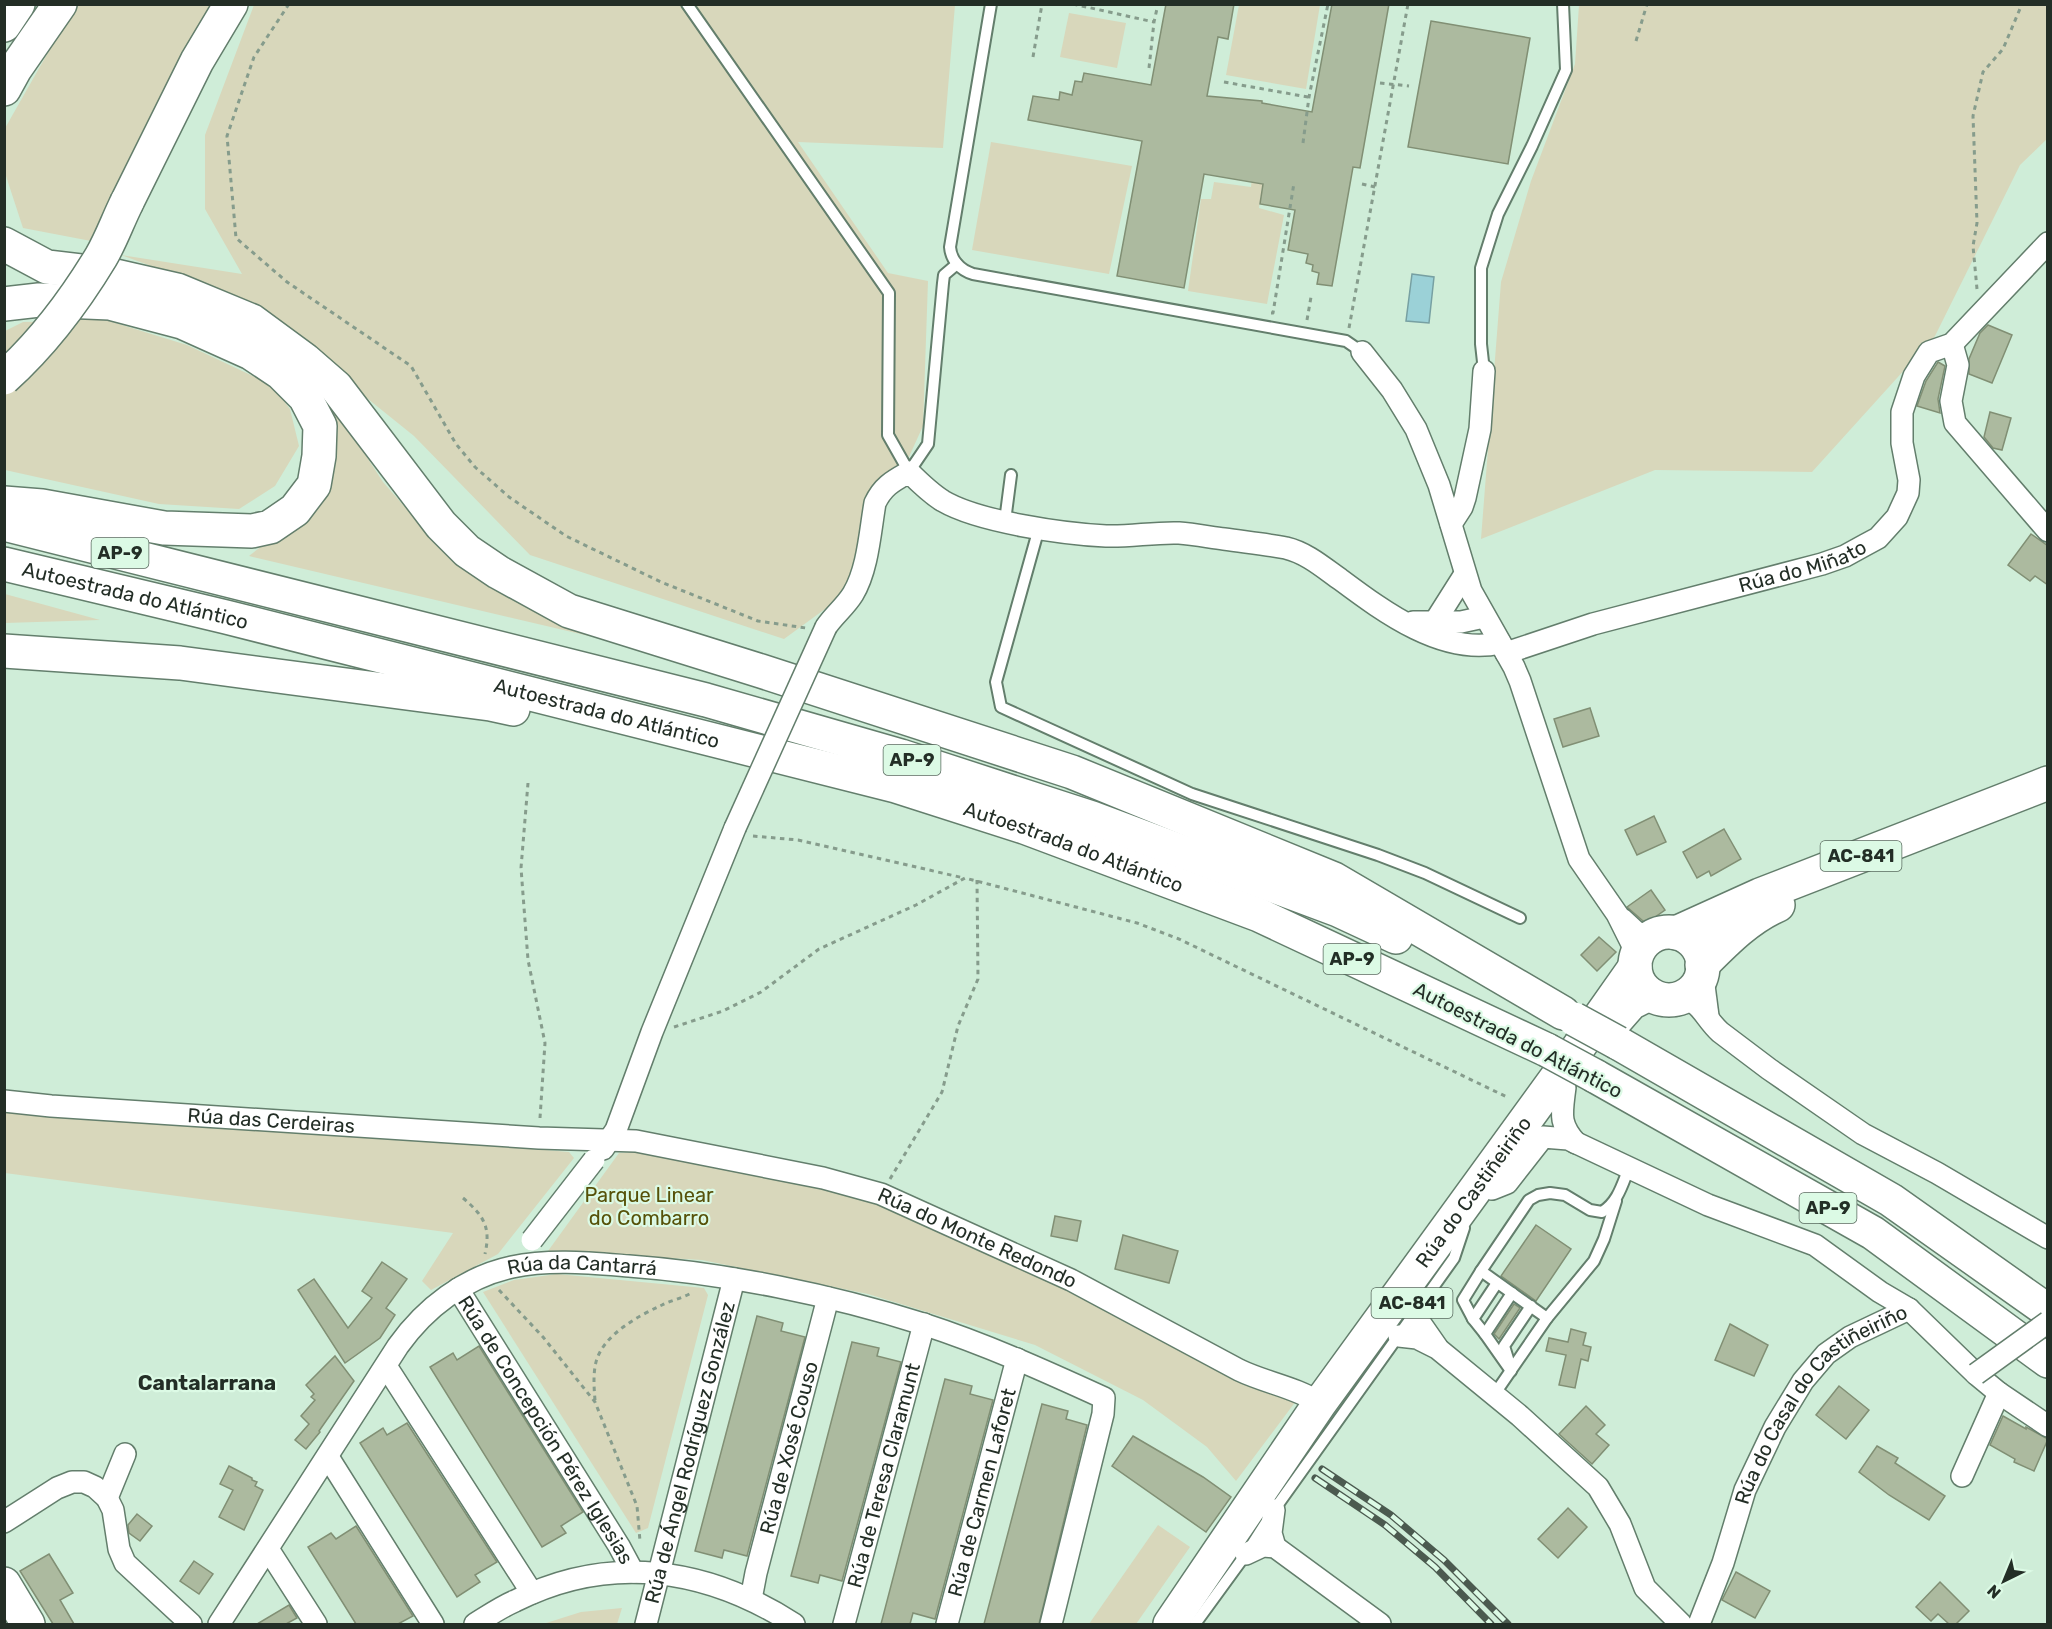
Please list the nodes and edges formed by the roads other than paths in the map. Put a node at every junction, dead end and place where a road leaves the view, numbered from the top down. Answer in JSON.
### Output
{"nodes":[{"id":1,"x":18,"y":4,"type":"edge"},
{"id":2,"x":60,"y":4,"type":"edge"},
{"id":3,"x":231,"y":4,"type":"edge"},
{"id":4,"x":687,"y":4,"type":"edge"},
{"id":5,"x":991,"y":4,"type":"edge"},
{"id":6,"x":1563,"y":4,"type":"edge"},
{"id":7,"x":4,"y":25,"type":"edge"},
{"id":8,"x":4,"y":89,"type":"edge"},
{"id":9,"x":2048,"y":243,"type":"edge"},
{"id":10,"x":4,"y":244,"type":"edge"},
{"id":11,"x":957,"y":264,"type":"junction"},
{"id":12,"x":4,"y":304,"type":"edge"},
{"id":13,"x":1952,"y":344,"type":"junction"},
{"id":14,"x":1354,"y":346,"type":"joint"},
{"id":15,"x":1484,"y":371,"type":"joint"},
{"id":16,"x":4,"y":378,"type":"edge"},
{"id":17,"x":909,"y":472,"type":"junction"},
{"id":18,"x":1011,"y":475,"type":"dead end"},
{"id":19,"x":4,"y":503,"type":"edge"},
{"id":20,"x":1005,"y":521,"type":"junction"},
{"id":21,"x":4,"y":524,"type":"edge"},
{"id":22,"x":1451,"y":524,"type":"junction"},
{"id":23,"x":1039,"y":528,"type":"junction"},
{"id":24,"x":2048,"y":531,"type":"edge"},
{"id":25,"x":4,"y":564,"type":"edge"},
{"id":26,"x":1465,"y":574,"type":"junction"},
{"id":27,"x":1484,"y":616,"type":"junction"},
{"id":28,"x":1406,"y":622,"type":"junction"},
{"id":29,"x":1434,"y":623,"type":"junction"},
{"id":30,"x":1503,"y":648,"type":"junction"},
{"id":31,"x":4,"y":651,"type":"edge"},
{"id":32,"x":2048,"y":783,"type":"edge"},
{"id":33,"x":2048,"y":805,"type":"edge"},
{"id":34,"x":1153,"y":875,"type":"junction"},
{"id":35,"x":1521,"y":918,"type":"dead end"},
{"id":36,"x":1650,"y":957,"type":"junction"},
{"id":37,"x":1699,"y":987,"type":"junction"},
{"id":38,"x":1568,"y":1016,"type":"junction"},
{"id":39,"x":1574,"y":1089,"type":"junction"},
{"id":40,"x":4,"y":1101,"type":"edge"},
{"id":41,"x":1537,"y":1124,"type":"junction"},
{"id":42,"x":539,"y":1138,"type":"joint"},
{"id":43,"x":612,"y":1139,"type":"junction"},
{"id":44,"x":1576,"y":1143,"type":"junction"},
{"id":45,"x":1629,"y":1168,"type":"junction"},
{"id":46,"x":1492,"y":1189,"type":"junction"},
{"id":47,"x":1617,"y":1199,"type":"junction"},
{"id":48,"x":1464,"y":1228,"type":"junction"},
{"id":49,"x":2048,"y":1238,"type":"edge"},
{"id":50,"x":511,"y":1267,"type":"junction"},
{"id":51,"x":1481,"y":1271,"type":"junction"},
{"id":52,"x":734,"y":1279,"type":"junction"},
{"id":53,"x":1497,"y":1283,"type":"junction"},
{"id":54,"x":458,"y":1290,"type":"junction"},
{"id":55,"x":1512,"y":1293,"type":"junction"},
{"id":56,"x":828,"y":1298,"type":"junction"},
{"id":57,"x":1531,"y":1306,"type":"junction"},
{"id":58,"x":1909,"y":1309,"type":"junction"},
{"id":59,"x":2048,"y":1311,"type":"edge"},
{"id":60,"x":1414,"y":1314,"type":"junction"},
{"id":61,"x":1547,"y":1318,"type":"junction"},
{"id":62,"x":1473,"y":1319,"type":"junction"},
{"id":63,"x":2048,"y":1322,"type":"edge"},
{"id":64,"x":924,"y":1324,"type":"junction"},
{"id":65,"x":1485,"y":1334,"type":"junction"},
{"id":66,"x":1399,"y":1336,"type":"junction"},
{"id":67,"x":1437,"y":1348,"type":"junction"},
{"id":68,"x":1017,"y":1359,"type":"junction"},
{"id":69,"x":2048,"y":1361,"type":"edge"},
{"id":70,"x":386,"y":1366,"type":"junction"},
{"id":71,"x":1511,"y":1371,"type":"junction"},
{"id":72,"x":1976,"y":1374,"type":"junction"},
{"id":73,"x":1999,"y":1393,"type":"junction"},
{"id":74,"x":1494,"y":1395,"type":"junction"},
{"id":75,"x":1320,"y":1403,"type":"junction"},
{"id":76,"x":2048,"y":1426,"type":"edge"},
{"id":77,"x":125,"y":1454,"type":"dead end"},
{"id":78,"x":328,"y":1457,"type":"junction"},
{"id":79,"x":1962,"y":1476,"type":"dead end"},
{"id":80,"x":107,"y":1498,"type":"junction"},
{"id":81,"x":1274,"y":1510,"type":"junction"},
{"id":82,"x":4,"y":1522,"type":"edge"},
{"id":83,"x":1275,"y":1547,"type":"junction"},
{"id":84,"x":268,"y":1549,"type":"junction"},
{"id":85,"x":1246,"y":1554,"type":"junction"},
{"id":86,"x":633,"y":1572,"type":"junction"},
{"id":87,"x":659,"y":1574,"type":"junction"},
{"id":88,"x":4,"y":1584,"type":"edge"},
{"id":89,"x":532,"y":1593,"type":"junction"},
{"id":90,"x":751,"y":1599,"type":"junction"},
{"id":91,"x":28,"y":1624,"type":"edge"},
{"id":92,"x":191,"y":1624,"type":"edge"},
{"id":93,"x":219,"y":1624,"type":"edge"},
{"id":94,"x":316,"y":1624,"type":"edge"},
{"id":95,"x":434,"y":1624,"type":"edge"},
{"id":96,"x":476,"y":1624,"type":"edge"},
{"id":97,"x":646,"y":1624,"type":"edge"},
{"id":98,"x":794,"y":1624,"type":"edge"},
{"id":99,"x":844,"y":1624,"type":"edge"},
{"id":100,"x":947,"y":1624,"type":"edge"},
{"id":101,"x":1051,"y":1624,"type":"edge"},
{"id":102,"x":1170,"y":1624,"type":"edge"},
{"id":103,"x":1187,"y":1624,"type":"edge"},
{"id":104,"x":1195,"y":1624,"type":"edge"},
{"id":105,"x":1380,"y":1624,"type":"edge"},
{"id":106,"x":1681,"y":1624,"type":"edge"},
{"id":107,"x":1699,"y":1624,"type":"edge"}],
"edges":[{"from":1,"to":7,"type":"main road"},
{"from":2,"to":8,"type":"main road"},
{"from":3,"to":16,"type":"main road","bridge":true},
{"from":4,"to":17,"type":"lane"},
{"from":5,"to":11,"type":"lane"},
{"from":6,"to":15,"type":"lane"},
{"from":9,"to":13,"type":"street","name":"Rúa do Miñato"},
{"from":10,"to":38,"type":"main road"},
{"from":11,"to":14,"type":"lane"},
{"from":11,"to":17,"type":"lane"},
{"from":12,"to":19,"type":"main road"},
{"from":13,"to":24,"type":"street"},
{"from":13,"to":30,"type":"street","name":"Rúa do Miñato"},
{"from":14,"to":22,"type":"street"},
{"from":15,"to":22,"type":"street"},
{"from":17,"to":20,"type":"street","name":"Rúa do Miñato"},
{"from":17,"to":43,"type":"street","bridge":true},
{"from":18,"to":20,"type":"lane"},
{"from":20,"to":23,"type":"street","name":"Rúa do Miñato"},
{"from":21,"to":38,"type":"main road","name":"Autoestrada do Atlántico","number":"AP-9"},
{"from":22,"to":26,"type":"street"},
{"from":23,"to":28,"type":"street","name":"Rúa do Miñato"},
{"from":23,"to":35,"type":"lane"},
{"from":25,"to":34,"type":"main road","name":"Autoestrada do Atlántico","number":"AP-9"},
{"from":26,"to":27,"type":"street"},
{"from":26,"to":29,"type":"street"},
{"from":27,"to":29,"type":"street"},
{"from":27,"to":30,"type":"street"},
{"from":28,"to":29,"type":"street"},
{"from":28,"to":30,"type":"street","name":"Rúa do Miñato"},
{"from":30,"to":36,"type":"street"},
{"from":31,"to":34,"type":"main road"},
{"from":32,"to":36,"type":"main road","number":"AC-841"},
{"from":33,"to":37,"type":"main road","number":"AC-841"},
{"from":34,"to":39,"type":"main road","name":"Autoestrada do Atlántico","number":"AP-9","bridge":true},
{"from":36,"to":37,"type":"main road"},
{"from":36,"to":37,"type":"main road"},
{"from":36,"to":39,"type":"main road","name":"Rúa do Castiñeiriño","number":"AC-841"},
{"from":36,"to":41,"type":"main road","name":"Rúa do Castiñeiriño","number":"AC-841"},
{"from":37,"to":49,"type":"street"},
{"from":38,"to":59,"type":"main road","name":"Autoestrada do Atlántico","number":"AP-9","bridge":true},
{"from":39,"to":41,"type":"street"},
{"from":39,"to":44,"type":"street"},
{"from":39,"to":46,"type":"main road","name":"Rúa do Castiñeiriño","number":"AC-841"},
{"from":39,"to":69,"type":"main road","name":"Autoestrada do Atlántico","number":"AP-9"},
{"from":40,"to":42,"type":"street","name":"Rúa das Cerdeiras"},
{"from":41,"to":44,"type":"street"},
{"from":41,"to":46,"type":"street"},
{"from":41,"to":75,"type":"main road","name":"Rúa do Castiñeiriño","number":"AC-841"},
{"from":42,"to":43,"type":"street","name":"Rúa do Monte Redondo"},
{"from":43,"to":50,"type":"street","bridge":true},
{"from":43,"to":75,"type":"street","name":"Rúa do Monte Redondo"},
{"from":44,"to":45,"type":"street"},
{"from":45,"to":47,"type":"lane"},
{"from":45,"to":58,"type":"street"},
{"from":46,"to":48,"type":"main road","name":"Rúa do Castiñeiriño","number":"AC-841"},
{"from":47,"to":51,"type":"lane"},
{"from":47,"to":61,"type":"lane"},
{"from":48,"to":60,"type":"lane"},
{"from":48,"to":103,"type":"main road","name":"Rúa do Castiñeiriño","number":"AC-841"},
{"from":50,"to":52,"type":"street","name":"Rúa da Cantarrá"},
{"from":50,"to":54,"type":"street","name":"Rúa da Cantarrá"},
{"from":51,"to":53,"type":"lane"},
{"from":51,"to":62,"type":"lane"},
{"from":52,"to":56,"type":"street","name":"Rúa da Cantarrá"},
{"from":52,"to":87,"type":"street","name":"Rúa de Ángel Rodríguez González"},
{"from":53,"to":55,"type":"lane"},
{"from":53,"to":62,"type":"lane"},
{"from":54,"to":70,"type":"street","name":"Rúa da Cantarrá"},
{"from":54,"to":86,"type":"street","name":"Rúa de Concepción Pérez Iglesias"},
{"from":55,"to":57,"type":"lane"},
{"from":55,"to":65,"type":"lane"},
{"from":56,"to":64,"type":"street","name":"Rúa da Cantarrá"},
{"from":56,"to":90,"type":"street","name":"Rúa de Xosé Couso"},
{"from":57,"to":61,"type":"lane"},
{"from":57,"to":71,"type":"lane"},
{"from":58,"to":72,"type":"street","name":"Rúa do Casal do Castiñeiriño"},
{"from":58,"to":107,"type":"street","name":"Rúa do Casal do Castiñeiriño"},
{"from":60,"to":66,"type":"lane"},
{"from":60,"to":67,"type":"street"},
{"from":61,"to":71,"type":"lane"},
{"from":62,"to":65,"type":"lane"},
{"from":63,"to":72,"type":"street","bridge":true},
{"from":64,"to":68,"type":"street","name":"Rúa da Cantarrá"},
{"from":64,"to":99,"type":"street","name":"Rúa de Teresa Claramunt"},
{"from":65,"to":71,"type":"lane"},
{"from":66,"to":67,"type":"street"},
{"from":66,"to":81,"type":"lane"},
{"from":67,"to":74,"type":"street"},
{"from":68,"to":100,"type":"street","name":"Rúa de Carmen Laforet"},
{"from":68,"to":101,"type":"street","name":"Rúa da Cantarrá"},
{"from":70,"to":78,"type":"street","name":"Rúa da Cantarrá"},
{"from":70,"to":89,"type":"street"},
{"from":71,"to":74,"type":"lane"},
{"from":72,"to":73,"type":"street","name":"Rúa do Casal do Castiñeiriño"},
{"from":73,"to":76,"type":"street","name":"Rúa do Casal do Castiñeiriño"},
{"from":73,"to":79,"type":"street"},
{"from":74,"to":106,"type":"street"},
{"from":75,"to":102,"type":"main road","name":"Rúa do Castiñeiriño","number":"AC-841"},
{"from":77,"to":80,"type":"street"},
{"from":78,"to":84,"type":"street","name":"Rúa da Cantarrá"},
{"from":78,"to":95,"type":"street"},
{"from":80,"to":82,"type":"street"},
{"from":80,"to":92,"type":"street"},
{"from":81,"to":83,"type":"street"},
{"from":81,"to":85,"type":"lane"},
{"from":83,"to":85,"type":"street"},
{"from":83,"to":105,"type":"street"},
{"from":84,"to":93,"type":"street","name":"Rúa da Cantarrá"},
{"from":84,"to":94,"type":"street"},
{"from":85,"to":104,"type":"lane"},
{"from":86,"to":87,"type":"street"},
{"from":86,"to":89,"type":"street"},
{"from":87,"to":90,"type":"street"},
{"from":87,"to":97,"type":"street","name":"Rúa de Ángel Rodríguez González"},
{"from":88,"to":91,"type":"main road"},
{"from":89,"to":96,"type":"street"},
{"from":90,"to":98,"type":"street"}]}
